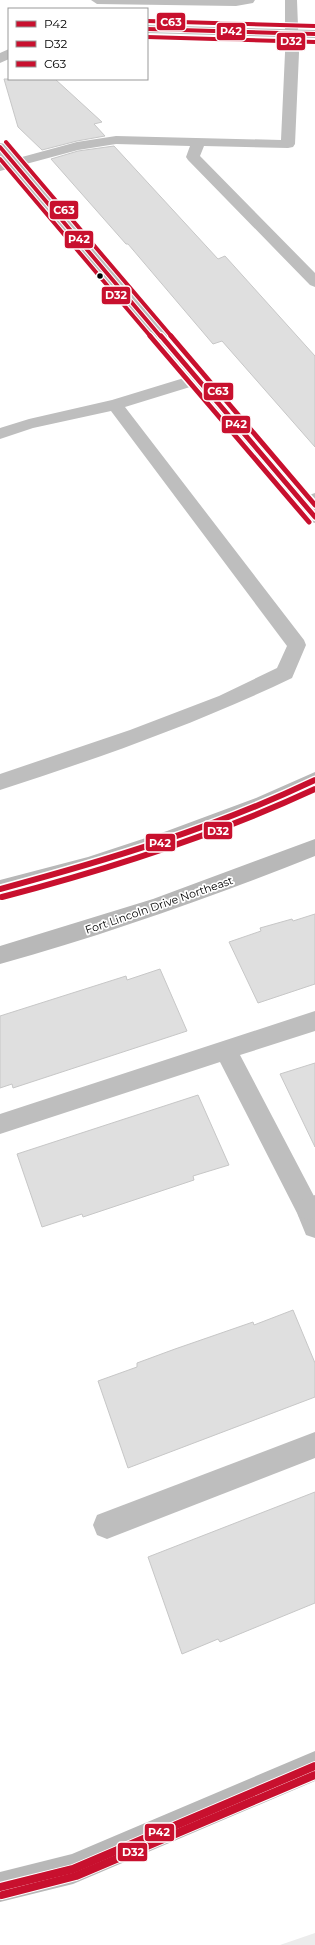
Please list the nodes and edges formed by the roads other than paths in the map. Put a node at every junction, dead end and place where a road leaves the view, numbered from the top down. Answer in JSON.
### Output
{"nodes":[{"id":1,"x":97,"y":0,"type":"edge"},
{"id":2,"x":249,"y":0,"type":"edge"},
{"id":3,"x":291,"y":0,"type":"edge"},
{"id":4,"x":148,"y":29,"type":"edge"},
{"id":5,"x":292,"y":33,"type":"junction"},
{"id":6,"x":315,"y":34,"type":"edge"},
{"id":7,"x":199,"y":142,"type":"junction"},
{"id":8,"x":0,"y":147,"type":"edge"},
{"id":9,"x":7,"y":165,"type":"edge"},
{"id":10,"x":315,"y":282,"type":"edge"},
{"id":11,"x":197,"y":379,"type":"junction"},
{"id":12,"x":114,"y":405,"type":"junction"},
{"id":13,"x":0,"y":434,"type":"edge"},
{"id":14,"x":309,"y":501,"type":"edge"},
{"id":15,"x":315,"y":518,"type":"edge"},
{"id":16,"x":315,"y":780,"type":"edge"},
{"id":17,"x":0,"y":782,"type":"edge"},
{"id":18,"x":315,"y":847,"type":"edge"},
{"id":19,"x":0,"y":889,"type":"edge"},
{"id":20,"x":0,"y":955,"type":"edge"},
{"id":21,"x":315,"y":1021,"type":"edge"},
{"id":22,"x":226,"y":1050,"type":"junction"},
{"id":23,"x":0,"y":1124,"type":"edge"},
{"id":24,"x":313,"y":1214,"type":"edge"},
{"id":25,"x":315,"y":1445,"type":"edge"},
{"id":26,"x":107,"y":1525,"type":"dead end"},
{"id":27,"x":315,"y":1766,"type":"edge"},
{"id":28,"x":0,"y":1887,"type":"edge"}],
"edges":[{"from":1,"to":2,"type":"street"},
{"from":3,"to":5,"type":"street"},
{"from":4,"to":5,"type":"street"},
{"from":5,"to":6,"type":"street"},
{"from":5,"to":7,"type":"street"},
{"from":7,"to":9,"type":"street"},
{"from":7,"to":10,"type":"street"},
{"from":8,"to":9,"type":"street"},
{"from":9,"to":11,"type":"street"},
{"from":11,"to":12,"type":"street"},
{"from":11,"to":14,"type":"street"},
{"from":12,"to":13,"type":"street"},
{"from":12,"to":17,"type":"street"},
{"from":14,"to":15,"type":"street"},
{"from":16,"to":19,"type":"street"},
{"from":18,"to":20,"type":"street","name":"Fort Lincoln Drive Northeast"},
{"from":21,"to":22,"type":"street"},
{"from":22,"to":23,"type":"street"},
{"from":22,"to":24,"type":"street"},
{"from":25,"to":26,"type":"street"},
{"from":27,"to":28,"type":"street"}]}
